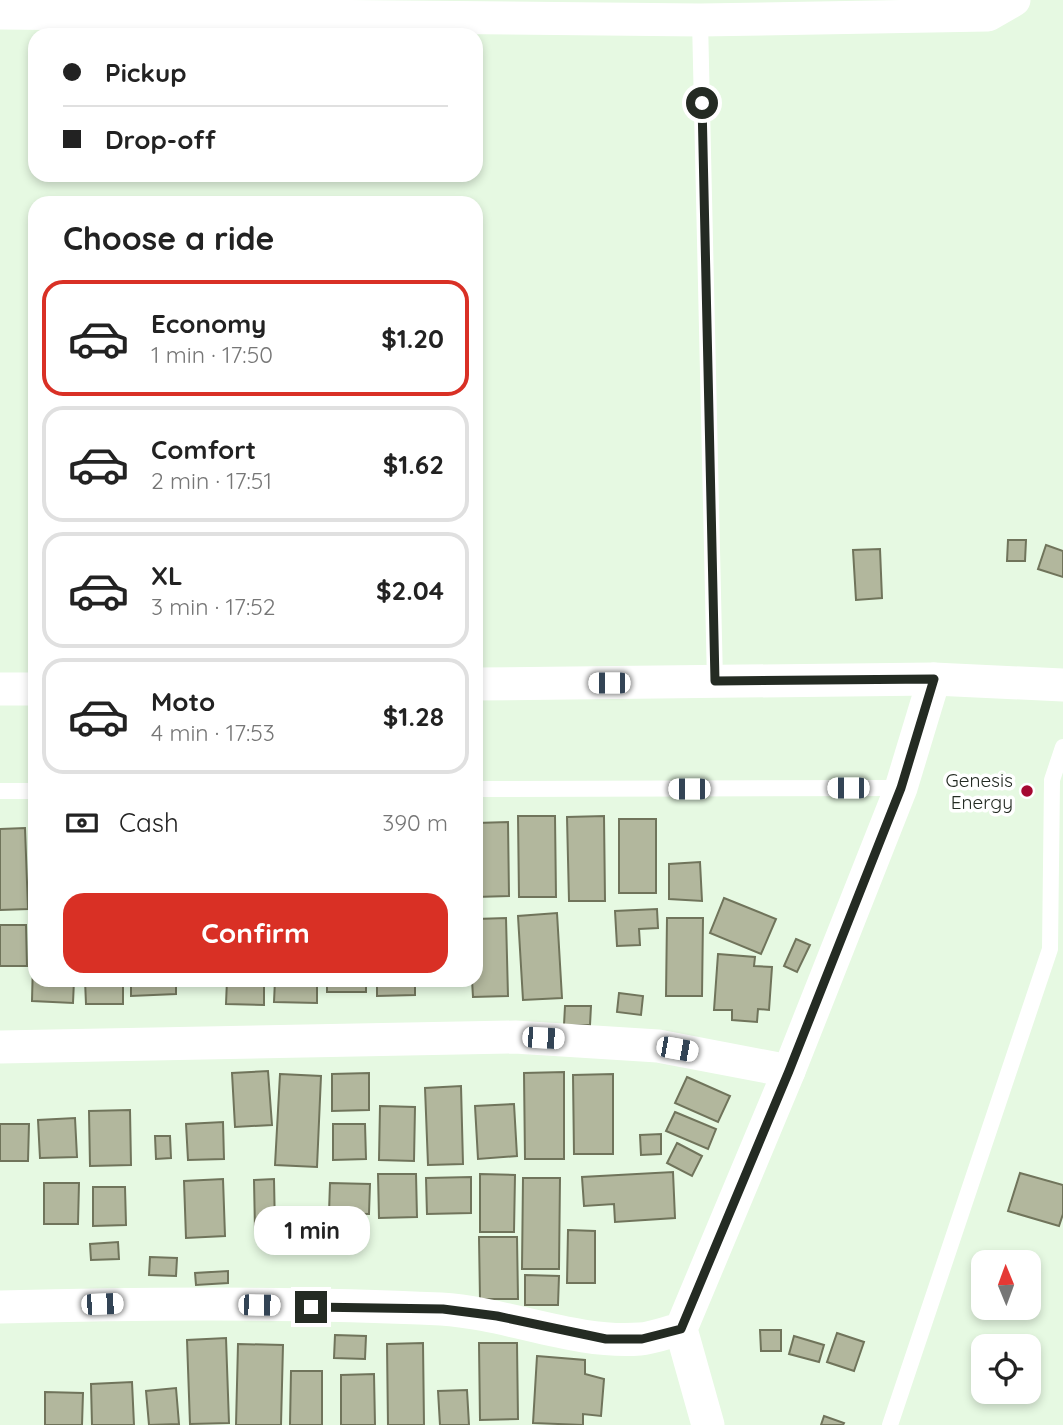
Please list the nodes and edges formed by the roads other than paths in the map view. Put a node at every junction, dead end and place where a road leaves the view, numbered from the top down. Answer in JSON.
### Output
{"nodes":[{"id":1,"x":1014,"y":0,"type":"edge"},
{"id":2,"x":0,"y":13,"type":"edge"},
{"id":3,"x":700,"y":20,"type":"junction"},
{"id":4,"x":934,"y":679,"type":"junction"},
{"id":5,"x":715,"y":681,"type":"junction"},
{"id":6,"x":483,"y":684,"type":"edge"},
{"id":7,"x":1063,"y":685,"type":"edge"},
{"id":8,"x":0,"y":689,"type":"edge"},
{"id":9,"x":28,"y":689,"type":"edge"},
{"id":10,"x":1063,"y":747,"type":"edge"},
{"id":11,"x":901,"y":788,"type":"junction"},
{"id":12,"x":483,"y":789,"type":"edge"},
{"id":13,"x":0,"y":791,"type":"edge"},
{"id":14,"x":28,"y":791,"type":"edge"},
{"id":15,"x":0,"y":1047,"type":"edge"},
{"id":16,"x":789,"y":1071,"type":"junction"},
{"id":17,"x":0,"y":1307,"type":"edge"},
{"id":18,"x":681,"y":1329,"type":"junction"},
{"id":19,"x":708,"y":1425,"type":"edge"},
{"id":20,"x":890,"y":1425,"type":"edge"}],
"edges":[{"from":1,"to":3,"type":"street"},
{"from":2,"to":3,"type":"street"},
{"from":3,"to":5,"type":"lane"},
{"from":4,"to":5,"type":"street"},
{"from":4,"to":7,"type":"street"},
{"from":4,"to":11,"type":"street"},
{"from":5,"to":6,"type":"street"},
{"from":8,"to":9,"type":"street"},
{"from":10,"to":20,"type":"lane"},
{"from":11,"to":12,"type":"lane"},
{"from":11,"to":16,"type":"street"},
{"from":13,"to":14,"type":"lane"},
{"from":15,"to":16,"type":"street"},
{"from":16,"to":18,"type":"street"},
{"from":17,"to":18,"type":"street"},
{"from":18,"to":19,"type":"street"}]}
